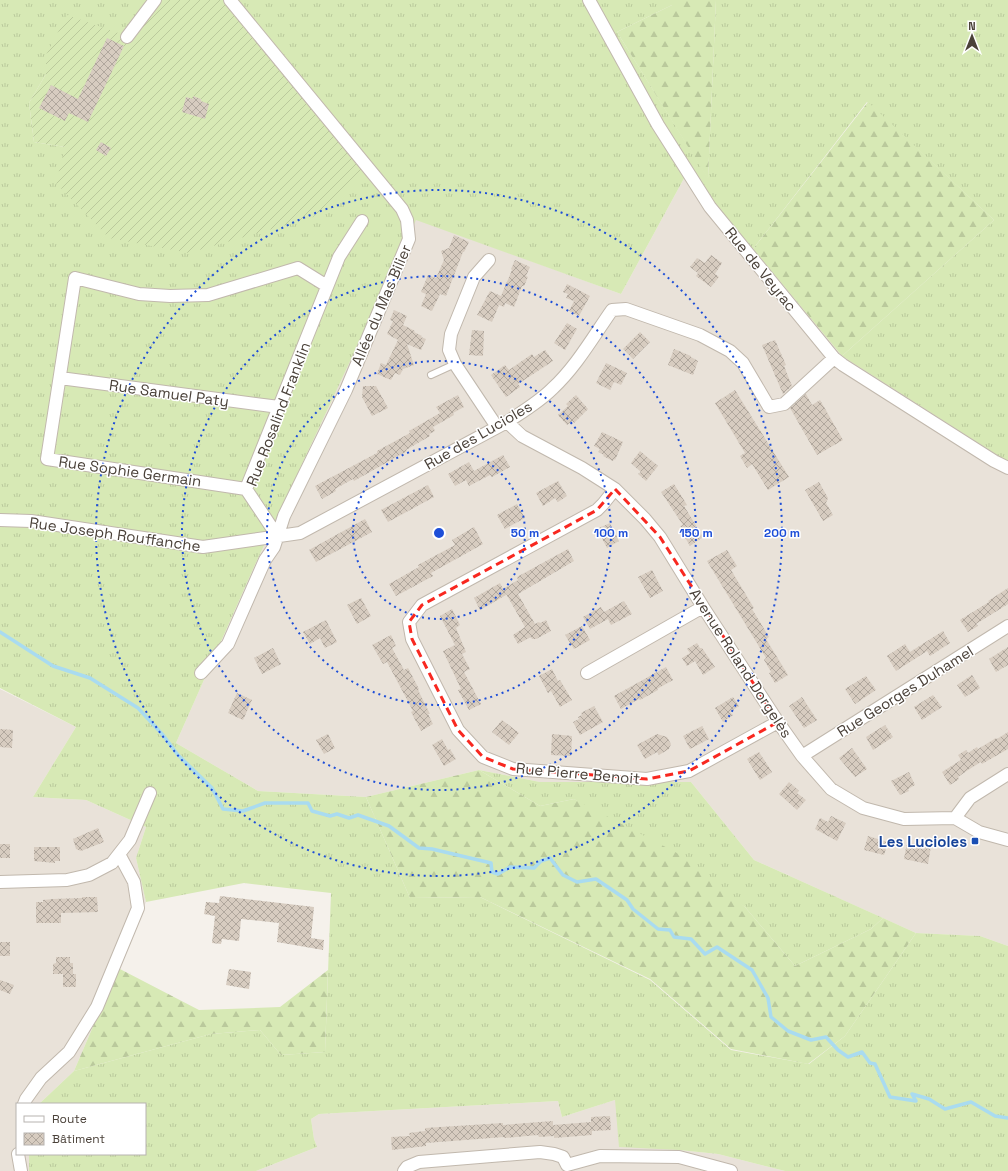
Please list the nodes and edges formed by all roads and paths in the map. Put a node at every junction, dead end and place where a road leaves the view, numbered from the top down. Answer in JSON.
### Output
{"nodes":[{"id":1,"x":155,"y":0,"type":"edge"},
{"id":2,"x":230,"y":0,"type":"edge"},
{"id":3,"x":589,"y":0,"type":"edge"},
{"id":4,"x":127,"y":37,"type":"dead end"},
{"id":5,"x":362,"y":221,"type":"dead end"},
{"id":6,"x":489,"y":260,"type":"dead end"},
{"id":7,"x":327,"y":286,"type":"junction"},
{"id":8,"x":834,"y":358,"type":"junction"},
{"id":9,"x":455,"y":364,"type":"junction"},
{"id":10,"x":431,"y":375,"type":"dead end"},
{"id":11,"x":60,"y":378,"type":"junction"},
{"id":12,"x":279,"y":407,"type":"junction"},
{"id":13,"x":502,"y":424,"type":"junction"},
{"id":14,"x":1008,"y":468,"type":"edge"},
{"id":15,"x":246,"y":489,"type":"junction"},
{"id":16,"x":614,"y":489,"type":"junction"},
{"id":17,"x":0,"y":520,"type":"edge"},
{"id":18,"x":278,"y":537,"type":"junction"},
{"id":19,"x":703,"y":607,"type":"junction"},
{"id":20,"x":1008,"y":626,"type":"edge"},
{"id":21,"x":587,"y":673,"type":"dead end"},
{"id":22,"x":201,"y":674,"type":"dead end"},
{"id":23,"x":778,"y":722,"type":"junction"},
{"id":24,"x":802,"y":756,"type":"junction"},
{"id":25,"x":1008,"y":774,"type":"edge"},
{"id":26,"x":150,"y":793,"type":"dead end"},
{"id":27,"x":955,"y":818,"type":"junction"},
{"id":28,"x":1008,"y":840,"type":"edge"},
{"id":29,"x":119,"y":854,"type":"junction"},
{"id":30,"x":0,"y":882,"type":"edge"},
{"id":31,"x":24,"y":1103,"type":"edge"},
{"id":32,"x":18,"y":1155,"type":"edge"},
{"id":33,"x":567,"y":1168,"type":"edge"},
{"id":34,"x":21,"y":1171,"type":"edge"},
{"id":35,"x":404,"y":1171,"type":"edge"},
{"id":36,"x":731,"y":1171,"type":"edge"}],
"edges":[{"from":1,"to":4,"type":"street"},
{"from":2,"to":18,"type":"street","name":"Allée du Mas Bilier"},
{"from":3,"to":8,"type":"street","name":"Rue de Veyrac"},
{"from":5,"to":7,"type":"street","name":"Rue Rosalind Franklin"},
{"from":6,"to":9,"type":"street","name":"Avenue Roland Dorgelès"},
{"from":7,"to":11,"type":"street"},
{"from":7,"to":12,"type":"street","name":"Rue Rosalind Franklin"},
{"from":8,"to":13,"type":"street","name":"Rue des Lucioles"},
{"from":8,"to":14,"type":"street","name":"Rue de Veyrac"},
{"from":9,"to":10,"type":"lane"},
{"from":9,"to":13,"type":"street","name":"Avenue Roland Dorgelès"},
{"from":11,"to":12,"type":"street","name":"Rue Samuel Paty"},
{"from":11,"to":15,"type":"street","name":"Rue Sophie Germain"},
{"from":12,"to":15,"type":"street","name":"Rue Rosalind Franklin"},
{"from":13,"to":16,"type":"street","name":"Avenue Roland Dorgelès"},
{"from":13,"to":18,"type":"street","name":"Rue des Lucioles"},
{"from":15,"to":18,"type":"street","name":"Rue Rosalind Franklin"},
{"from":16,"to":19,"type":"street","name":"Avenue Roland Dorgelès"},
{"from":16,"to":23,"type":"street","name":"Rue Pierre Benoit"},
{"from":17,"to":18,"type":"street","name":"Rue Joseph Rouffanche"},
{"from":18,"to":22,"type":"street","name":"Allée du Mas Bilier"},
{"from":19,"to":21,"type":"street"},
{"from":19,"to":23,"type":"street","name":"Avenue Roland Dorgelès"},
{"from":20,"to":24,"type":"street","name":"Rue Georges Duhamel"},
{"from":23,"to":24,"type":"street","name":"Avenue Roland Dorgelès"},
{"from":24,"to":27,"type":"street","name":"Avenue Roland Dorgelès"},
{"from":25,"to":27,"type":"street"},
{"from":26,"to":29,"type":"street"},
{"from":27,"to":28,"type":"street"},
{"from":29,"to":30,"type":"street"},
{"from":29,"to":31,"type":"street"},
{"from":32,"to":34,"type":"street"},
{"from":33,"to":35,"type":"street"},
{"from":33,"to":36,"type":"street"}]}
